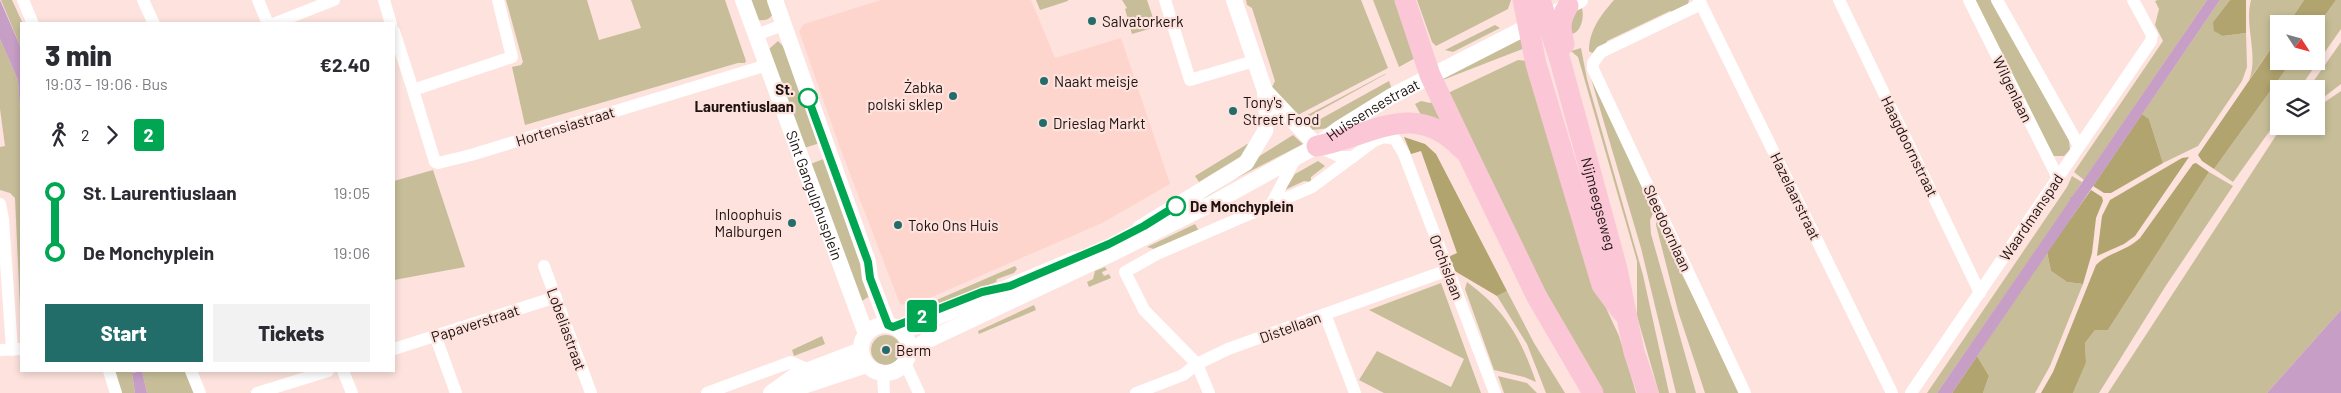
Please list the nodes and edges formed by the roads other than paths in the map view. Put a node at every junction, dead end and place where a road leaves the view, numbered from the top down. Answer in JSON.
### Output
{"nodes":[{"id":1,"x":22,"y":0,"type":"edge"},
{"id":2,"x":143,"y":0,"type":"edge"},
{"id":3,"x":258,"y":0,"type":"edge"},
{"id":4,"x":334,"y":0,"type":"edge"},
{"id":5,"x":384,"y":0,"type":"edge"},
{"id":6,"x":498,"y":0,"type":"edge"},
{"id":7,"x":743,"y":0,"type":"edge"},
{"id":8,"x":775,"y":0,"type":"edge"},
{"id":9,"x":1165,"y":0,"type":"edge"},
{"id":10,"x":1234,"y":0,"type":"edge"},
{"id":11,"x":1405,"y":0,"type":"edge"},
{"id":12,"x":1523,"y":0,"type":"edge"},
{"id":13,"x":1839,"y":0,"type":"edge"},
{"id":14,"x":1969,"y":0,"type":"edge"},
{"id":15,"x":1997,"y":0,"type":"edge"},
{"id":16,"x":2133,"y":0,"type":"edge"},
{"id":17,"x":1700,"y":2,"type":"edge"},
{"id":18,"x":1574,"y":3,"type":"edge"},
{"id":19,"x":1538,"y":15,"type":"edge"},
{"id":20,"x":32,"y":22,"type":"edge"},
{"id":21,"x":153,"y":22,"type":"edge"},
{"id":22,"x":267,"y":22,"type":"edge"},
{"id":23,"x":278,"y":22,"type":"edge"},
{"id":24,"x":391,"y":22,"type":"edge"},
{"id":25,"x":783,"y":25,"type":"junction"},
{"id":26,"x":395,"y":34,"type":"edge"},
{"id":27,"x":756,"y":35,"type":"junction"},
{"id":28,"x":1254,"y":61,"type":"junction"},
{"id":29,"x":766,"y":65,"type":"junction"},
{"id":30,"x":1430,"y":75,"type":"junction"},
{"id":31,"x":413,"y":90,"type":"junction"},
{"id":32,"x":1265,"y":91,"type":"junction"},
{"id":33,"x":1398,"y":142,"type":"joint"},
{"id":34,"x":1317,"y":146,"type":"junction"},
{"id":35,"x":2079,"y":146,"type":"junction"},
{"id":36,"x":1353,"y":157,"type":"junction"},
{"id":37,"x":1469,"y":157,"type":"junction"},
{"id":38,"x":1295,"y":159,"type":"junction"},
{"id":39,"x":2058,"y":178,"type":"junction"},
{"id":40,"x":1594,"y":188,"type":"junction"},
{"id":41,"x":0,"y":204,"type":"edge"},
{"id":42,"x":1270,"y":205,"type":"junction"},
{"id":43,"x":544,"y":266,"type":"dead end"},
{"id":44,"x":1448,"y":270,"type":"junction"},
{"id":45,"x":1980,"y":293,"type":"junction"},
{"id":46,"x":556,"y":297,"type":"junction"},
{"id":47,"x":1325,"y":314,"type":"junction"},
{"id":48,"x":1625,"y":316,"type":"junction"},
{"id":49,"x":895,"y":329,"type":"junction"},
{"id":50,"x":866,"y":334,"type":"junction"},
{"id":51,"x":435,"y":336,"type":"junction"},
{"id":52,"x":395,"y":349,"type":"edge"},
{"id":53,"x":11,"y":350,"type":"edge"},
{"id":54,"x":907,"y":357,"type":"junction"},
{"id":55,"x":864,"y":358,"type":"junction"},
{"id":56,"x":1197,"y":364,"type":"junction"},
{"id":57,"x":809,"y":370,"type":"junction"},
{"id":58,"x":109,"y":372,"type":"edge"},
{"id":59,"x":191,"y":372,"type":"edge"},
{"id":60,"x":325,"y":372,"type":"edge"},
{"id":61,"x":344,"y":372,"type":"edge"},
{"id":62,"x":883,"y":373,"type":"junction"},
{"id":63,"x":116,"y":393,"type":"edge"},
{"id":64,"x":200,"y":393,"type":"edge"},
{"id":65,"x":257,"y":393,"type":"edge"},
{"id":66,"x":352,"y":393,"type":"edge"},
{"id":67,"x":456,"y":393,"type":"edge"},
{"id":68,"x":591,"y":393,"type":"edge"},
{"id":69,"x":707,"y":393,"type":"edge"},
{"id":70,"x":771,"y":393,"type":"edge"},
{"id":71,"x":777,"y":393,"type":"edge"},
{"id":72,"x":884,"y":393,"type":"edge"},
{"id":73,"x":919,"y":393,"type":"edge"},
{"id":74,"x":1136,"y":393,"type":"edge"},
{"id":75,"x":1209,"y":393,"type":"edge"},
{"id":76,"x":1355,"y":393,"type":"edge"},
{"id":77,"x":1495,"y":393,"type":"edge"},
{"id":78,"x":1593,"y":393,"type":"edge"},
{"id":79,"x":1648,"y":393,"type":"edge"},
{"id":80,"x":1745,"y":393,"type":"edge"},
{"id":81,"x":1892,"y":393,"type":"edge"},
{"id":82,"x":1911,"y":393,"type":"edge"}],
"edges":[{"from":1,"to":20,"type":"street"},
{"from":2,"to":21,"type":"street"},
{"from":3,"to":22,"type":"street"},
{"from":4,"to":23,"type":"street"},
{"from":5,"to":24,"type":"street"},
{"from":6,"to":31,"type":"street"},
{"from":7,"to":27,"type":"street","name":"Sint Gangulphusplein"},
{"from":8,"to":25,"type":"street","name":"Sint Gangulphusplein"},
{"from":9,"to":28,"type":"street"},
{"from":10,"to":28,"type":"street"},
{"from":11,"to":30,"type":"main road"},
{"from":12,"to":19,"type":"main road"},
{"from":13,"to":45,"type":"street","name":"Haagdoornstraat"},
{"from":14,"to":39,"type":"street","name":"Wilgenlaan"},
{"from":15,"to":35,"type":"street","name":"Wilgenlaan"},
{"from":16,"to":35,"type":"street","name":"Waardmanspad"},
{"from":17,"to":80,"type":"street","name":"Sleedoornlaan"},
{"from":17,"to":81,"type":"street","name":"Hazelaarstraat"},
{"from":18,"to":19,"type":"street"},
{"from":18,"to":40,"type":"main road"},
{"from":19,"to":30,"type":"street"},
{"from":19,"to":40,"type":"main road","name":"Nijmeegseweg"},
{"from":19,"to":48,"type":"main road"},
{"from":25,"to":27,"type":"street"},
{"from":25,"to":49,"type":"street","name":"Sint Gangulphusplein"},
{"from":26,"to":31,"type":"street"},
{"from":27,"to":29,"type":"street","name":"Sint Gangulphusplein"},
{"from":28,"to":32,"type":"street"},
{"from":29,"to":31,"type":"street","name":"Hortensiastraat"},
{"from":29,"to":50,"type":"street","name":"Sint Gangulphusplein"},
{"from":30,"to":34,"type":"street","name":"Huissensestraat"},
{"from":30,"to":37,"type":"main road"},
{"from":32,"to":34,"type":"street"},
{"from":32,"to":49,"type":"street"},
{"from":33,"to":36,"type":"street","name":"Huissensestraat"},
{"from":33,"to":44,"type":"street","name":"Orchislaan"},
{"from":34,"to":36,"type":"street","name":"Huissensestraat"},
{"from":34,"to":37,"type":"main road"},
{"from":34,"to":38,"type":"street","name":"Huissensestraat"},
{"from":35,"to":39,"type":"street","name":"Waardmanspad"},
{"from":36,"to":42,"type":"street","name":"Huissensestraat"},
{"from":37,"to":78,"type":"main road"},
{"from":38,"to":42,"type":"street"},
{"from":38,"to":54,"type":"street","name":"Huissensestraat"},
{"from":39,"to":45,"type":"street","name":"Waardmanspad"},
{"from":40,"to":48,"type":"main road","name":"Nijmeegseweg"},
{"from":41,"to":53,"type":"street"},
{"from":42,"to":56,"type":"street","name":"Huissensestraat"},
{"from":43,"to":46,"type":"street","name":"Lobeliastraat"},
{"from":44,"to":47,"type":"street","name":"Distellaan"},
{"from":44,"to":77,"type":"street","name":"Orchislaan"},
{"from":45,"to":82,"type":"street","name":"Waardmanspad"},
{"from":46,"to":51,"type":"street","name":"Papaverstraat"},
{"from":46,"to":68,"type":"street","name":"Lobeliastraat"},
{"from":47,"to":56,"type":"street","name":"Distellaan"},
{"from":47,"to":76,"type":"street"},
{"from":48,"to":79,"type":"main road","name":"Nijmeegseweg"},
{"from":49,"to":50,"type":"street"},
{"from":49,"to":54,"type":"street"},
{"from":50,"to":55,"type":"street"},
{"from":51,"to":52,"type":"street","name":"Papaverstraat"},
{"from":51,"to":67,"type":"street"},
{"from":54,"to":62,"type":"street"},
{"from":54,"to":73,"type":"street"},
{"from":55,"to":57,"type":"street"},
{"from":55,"to":62,"type":"street"},
{"from":55,"to":71,"type":"street"},
{"from":56,"to":74,"type":"street","name":"Distellaan"},
{"from":56,"to":75,"type":"street"},
{"from":57,"to":69,"type":"street"},
{"from":57,"to":70,"type":"street"},
{"from":58,"to":63,"type":"street"},
{"from":59,"to":64,"type":"street"},
{"from":60,"to":65,"type":"street"},
{"from":61,"to":66,"type":"street"},
{"from":62,"to":72,"type":"street"}]}
